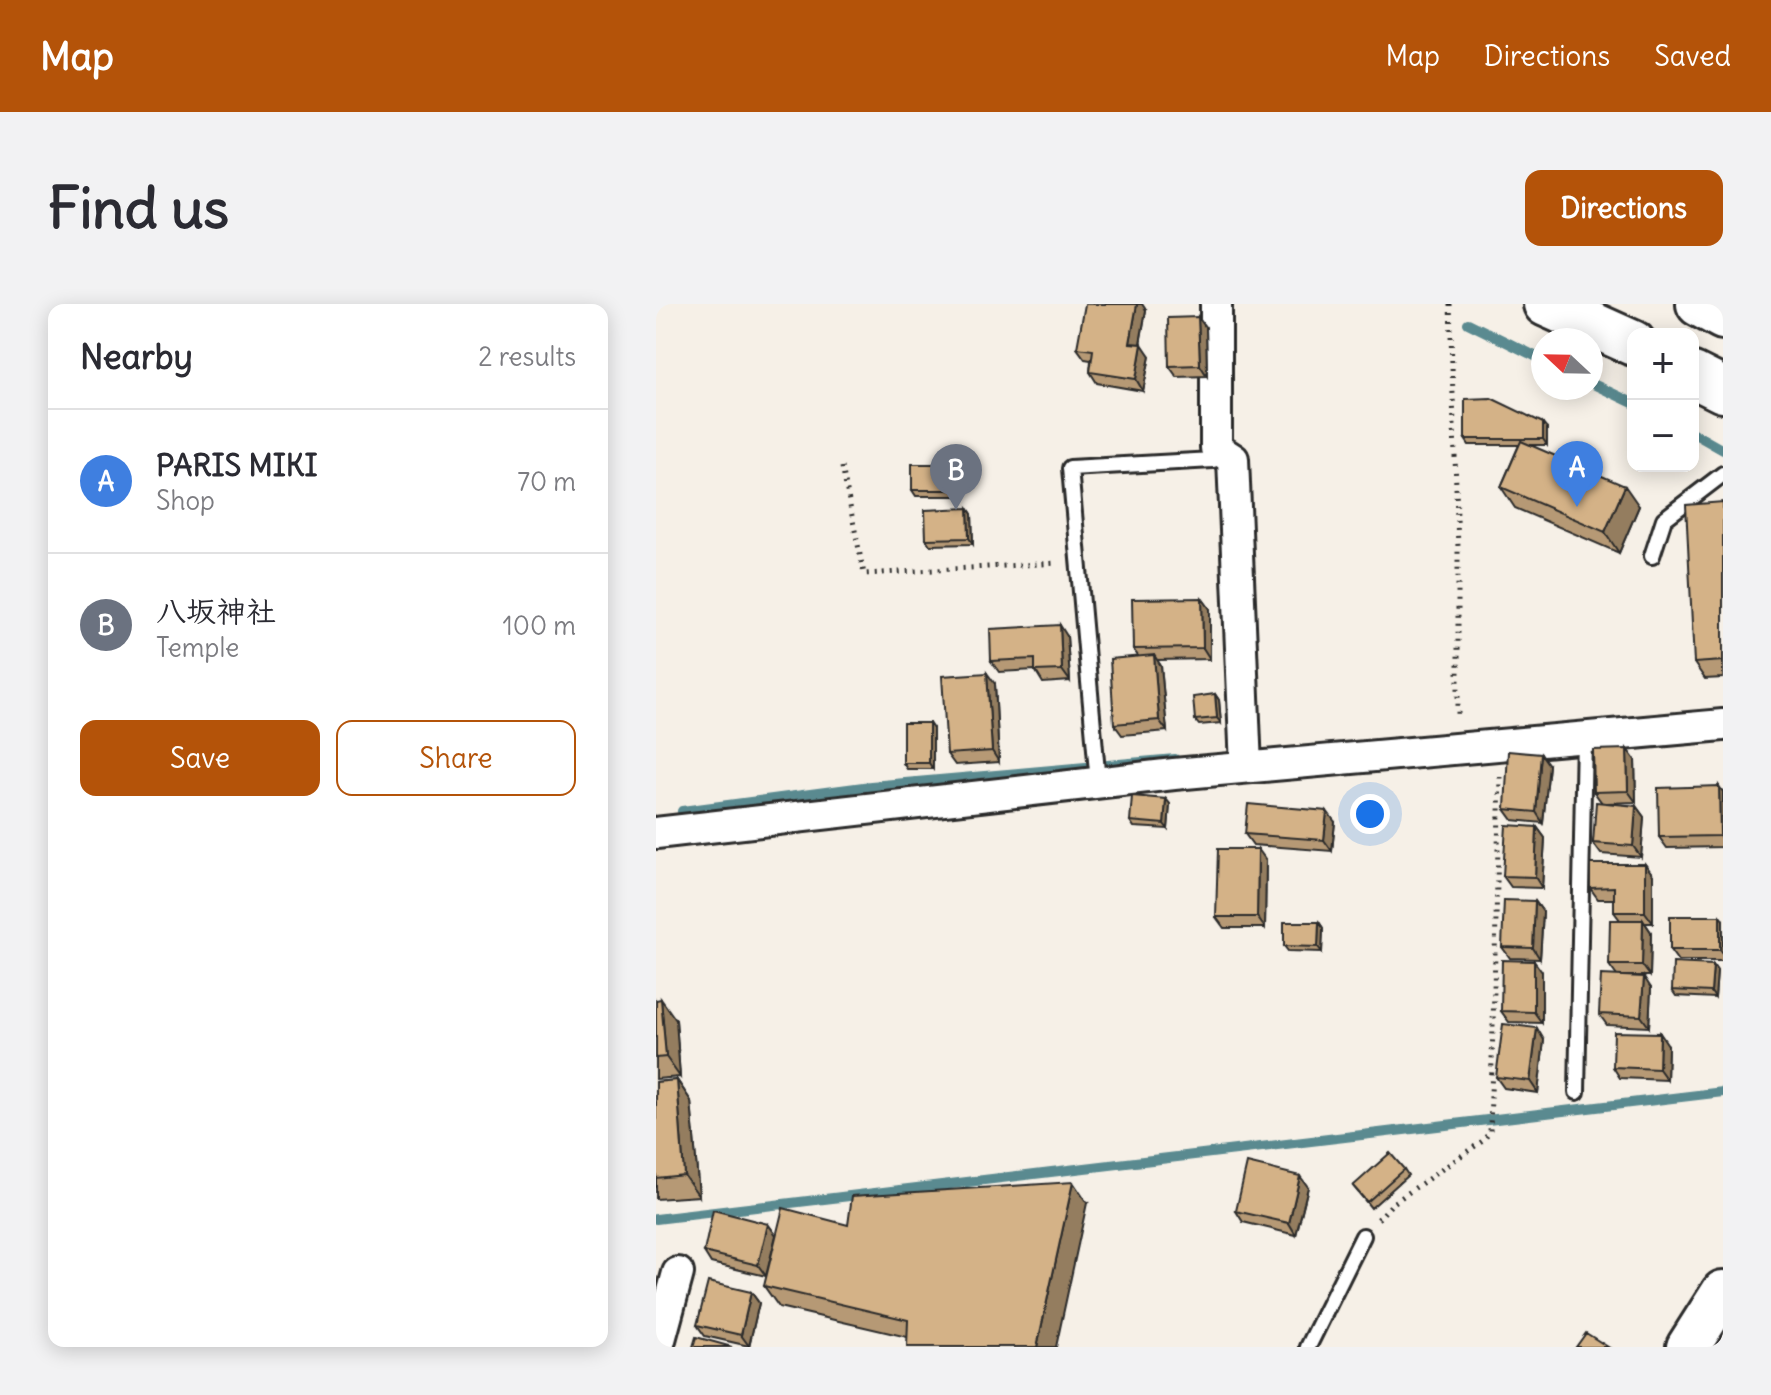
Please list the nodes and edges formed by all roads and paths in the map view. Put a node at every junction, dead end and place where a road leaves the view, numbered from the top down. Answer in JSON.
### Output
{"nodes":[{"id":1,"x":1216,"y":304,"type":"edge"},
{"id":2,"x":1450,"y":304,"type":"edge"},
{"id":3,"x":1546,"y":304,"type":"edge"},
{"id":4,"x":1699,"y":304,"type":"edge"},
{"id":5,"x":1723,"y":317,"type":"edge"},
{"id":6,"x":1627,"y":340,"type":"edge"},
{"id":7,"x":1699,"y":378,"type":"edge"},
{"id":8,"x":1723,"y":390,"type":"edge"},
{"id":9,"x":1216,"y":448,"type":"junction"},
{"id":10,"x":842,"y":467,"type":"dead end"},
{"id":11,"x":1723,"y":474,"type":"edge"},
{"id":12,"x":1652,"y":556,"type":"dead end"},
{"id":13,"x":1078,"y":562,"type":"junction"},
{"id":14,"x":1723,"y":725,"type":"edge"},
{"id":15,"x":1584,"y":736,"type":"junction"},
{"id":16,"x":1501,"y":744,"type":"junction"},
{"id":17,"x":1458,"y":748,"type":"junction"},
{"id":18,"x":1246,"y":767,"type":"junction"},
{"id":19,"x":1098,"y":783,"type":"junction"},
{"id":20,"x":657,"y":826,"type":"edge"},
{"id":21,"x":1577,"y":1092,"type":"dead end"},
{"id":22,"x":1363,"y":1236,"type":"joint"},
{"id":23,"x":678,"y":1273,"type":"dead end"},
{"id":24,"x":1723,"y":1292,"type":"edge"},
{"id":25,"x":658,"y":1347,"type":"edge"},
{"id":26,"x":1308,"y":1347,"type":"edge"},
{"id":27,"x":1688,"y":1347,"type":"edge"}],
"edges":[{"from":1,"to":9,"type":"street"},
{"from":2,"to":17,"type":"path"},
{"from":3,"to":6,"type":"highway"},
{"from":4,"to":5,"type":"highway"},
{"from":7,"to":8,"type":"highway"},
{"from":9,"to":13,"type":"lane"},
{"from":9,"to":18,"type":"street"},
{"from":10,"to":13,"type":"path"},
{"from":11,"to":12,"type":"lane"},
{"from":13,"to":19,"type":"lane"},
{"from":14,"to":15,"type":"street"},
{"from":15,"to":16,"type":"street"},
{"from":15,"to":21,"type":"lane"},
{"from":16,"to":17,"type":"street"},
{"from":16,"to":22,"type":"path"},
{"from":17,"to":18,"type":"street"},
{"from":18,"to":19,"type":"street"},
{"from":19,"to":20,"type":"street"},
{"from":22,"to":26,"type":"lane"},
{"from":23,"to":25,"type":"street"},
{"from":24,"to":27,"type":"street"}]}
